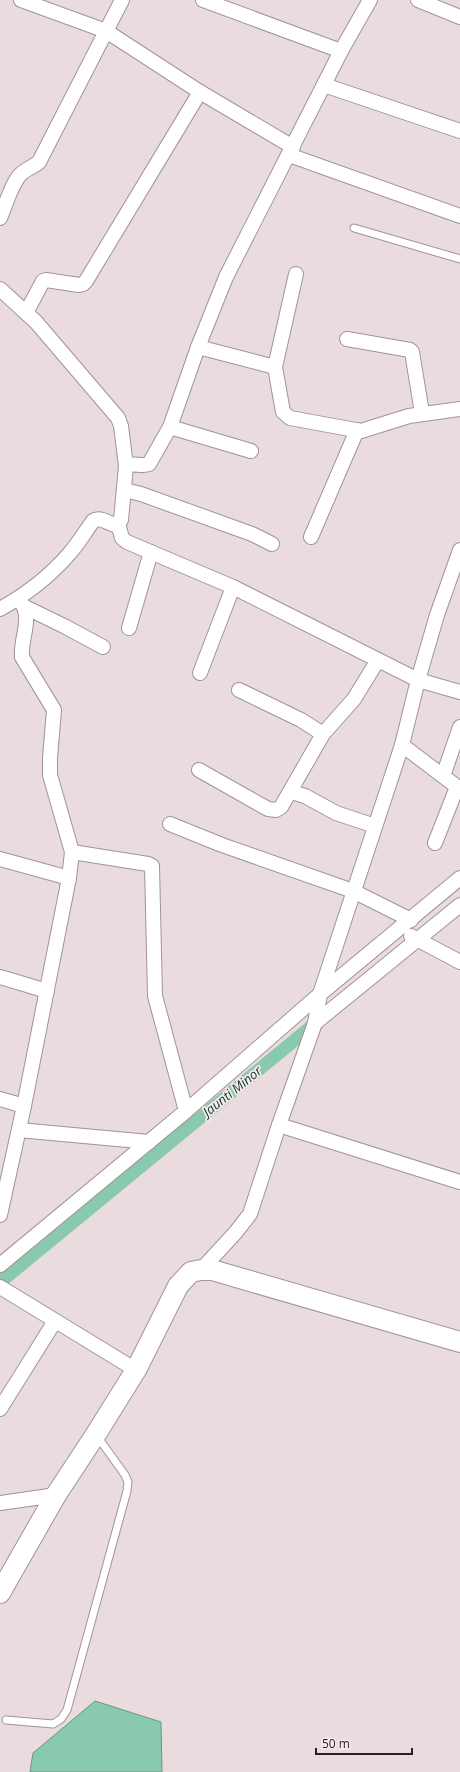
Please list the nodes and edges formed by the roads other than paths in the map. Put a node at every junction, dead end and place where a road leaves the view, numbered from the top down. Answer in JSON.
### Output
{"nodes":[{"id":1,"x":21,"y":0,"type":"edge"},
{"id":2,"x":122,"y":0,"type":"edge"},
{"id":3,"x":203,"y":0,"type":"edge"},
{"id":4,"x":370,"y":0,"type":"edge"},
{"id":5,"x":418,"y":0,"type":"edge"},
{"id":6,"x":460,"y":17,"type":"edge"},
{"id":7,"x":106,"y":31,"type":"junction"},
{"id":8,"x":341,"y":51,"type":"junction"},
{"id":9,"x":324,"y":85,"type":"junction"},
{"id":10,"x":200,"y":92,"type":"junction"},
{"id":11,"x":460,"y":131,"type":"edge"},
{"id":12,"x":291,"y":151,"type":"junction"},
{"id":13,"x":460,"y":216,"type":"edge"},
{"id":14,"x":0,"y":218,"type":"edge"},
{"id":15,"x":354,"y":228,"type":"dead end"},
{"id":16,"x":460,"y":259,"type":"edge"},
{"id":17,"x":296,"y":274,"type":"dead end"},
{"id":18,"x":0,"y":289,"type":"edge"},
{"id":19,"x":26,"y":313,"type":"junction"},
{"id":20,"x":347,"y":339,"type":"dead end"},
{"id":21,"x":198,"y":347,"type":"junction"},
{"id":22,"x":276,"y":367,"type":"junction"},
{"id":23,"x":460,"y":409,"type":"edge"},
{"id":24,"x":422,"y":413,"type":"junction"},
{"id":25,"x":170,"y":427,"type":"junction"},
{"id":26,"x":357,"y":430,"type":"junction"},
{"id":27,"x":251,"y":451,"type":"dead end"},
{"id":28,"x":126,"y":466,"type":"junction"},
{"id":29,"x":125,"y":490,"type":"junction"},
{"id":30,"x":118,"y":523,"type":"junction"},
{"id":31,"x":311,"y":537,"type":"dead end"},
{"id":32,"x":272,"y":544,"type":"dead end"},
{"id":33,"x":460,"y":550,"type":"edge"},
{"id":34,"x":151,"y":552,"type":"junction"},
{"id":35,"x":233,"y":587,"type":"junction"},
{"id":36,"x":21,"y":603,"type":"junction"},
{"id":37,"x":0,"y":609,"type":"edge"},
{"id":38,"x":129,"y":628,"type":"dead end"},
{"id":39,"x":103,"y":647,"type":"dead end"},
{"id":40,"x":378,"y":660,"type":"junction"},
{"id":41,"x":200,"y":673,"type":"dead end"},
{"id":42,"x":418,"y":680,"type":"junction"},
{"id":43,"x":239,"y":690,"type":"dead end"},
{"id":44,"x":460,"y":692,"type":"edge"},
{"id":45,"x":460,"y":727,"type":"edge"},
{"id":46,"x":322,"y":734,"type":"junction"},
{"id":47,"x":402,"y":745,"type":"junction"},
{"id":48,"x":199,"y":770,"type":"dead end"},
{"id":49,"x":443,"y":776,"type":"junction"},
{"id":50,"x":459,"y":788,"type":"edge"},
{"id":51,"x":291,"y":792,"type":"junction"},
{"id":52,"x":170,"y":824,"type":"dead end"},
{"id":53,"x":375,"y":826,"type":"junction"},
{"id":54,"x":435,"y":843,"type":"dead end"},
{"id":55,"x":72,"y":852,"type":"junction"},
{"id":56,"x":0,"y":859,"type":"edge"},
{"id":57,"x":70,"y":878,"type":"junction"},
{"id":58,"x":460,"y":878,"type":"edge"},
{"id":59,"x":353,"y":891,"type":"junction"},
{"id":60,"x":456,"y":896,"type":"edge"},
{"id":61,"x":409,"y":931,"type":"junction"},
{"id":62,"x":460,"y":962,"type":"edge"},
{"id":63,"x":0,"y":977,"type":"edge"},
{"id":64,"x":47,"y":991,"type":"junction"},
{"id":65,"x":317,"y":1010,"type":"junction"},
{"id":66,"x":0,"y":1099,"type":"edge"},
{"id":67,"x":24,"y":1106,"type":"junction"},
{"id":68,"x":186,"y":1111,"type":"junction"},
{"id":69,"x":279,"y":1125,"type":"junction"},
{"id":70,"x":19,"y":1130,"type":"junction"},
{"id":71,"x":148,"y":1142,"type":"junction"},
{"id":72,"x":460,"y":1182,"type":"edge"},
{"id":73,"x":0,"y":1215,"type":"edge"},
{"id":74,"x":0,"y":1265,"type":"edge"},
{"id":75,"x":200,"y":1270,"type":"junction"},
{"id":76,"x":0,"y":1287,"type":"edge"},
{"id":77,"x":55,"y":1322,"type":"junction"},
{"id":78,"x":460,"y":1342,"type":"edge"},
{"id":79,"x":136,"y":1370,"type":"junction"},
{"id":80,"x":0,"y":1409,"type":"edge"},
{"id":81,"x":96,"y":1434,"type":"junction"},
{"id":82,"x":56,"y":1495,"type":"junction"},
{"id":83,"x":0,"y":1503,"type":"edge"},
{"id":84,"x":0,"y":1593,"type":"edge"},
{"id":85,"x":6,"y":1720,"type":"dead end"}],
"edges":[{"from":1,"to":7,"type":"street"},
{"from":2,"to":7,"type":"street"},
{"from":3,"to":8,"type":"street"},
{"from":4,"to":8,"type":"street"},
{"from":5,"to":6,"type":"street"},
{"from":7,"to":10,"type":"street"},
{"from":7,"to":14,"type":"street"},
{"from":8,"to":9,"type":"street"},
{"from":9,"to":11,"type":"street"},
{"from":9,"to":12,"type":"street"},
{"from":10,"to":12,"type":"street"},
{"from":10,"to":19,"type":"street"},
{"from":12,"to":13,"type":"street"},
{"from":12,"to":21,"type":"street"},
{"from":15,"to":16,"type":"lane"},
{"from":17,"to":22,"type":"street"},
{"from":18,"to":19,"type":"street"},
{"from":19,"to":28,"type":"street"},
{"from":20,"to":24,"type":"street"},
{"from":21,"to":22,"type":"street"},
{"from":21,"to":25,"type":"street"},
{"from":22,"to":26,"type":"street"},
{"from":23,"to":24,"type":"street"},
{"from":24,"to":26,"type":"street"},
{"from":25,"to":27,"type":"street"},
{"from":25,"to":28,"type":"street"},
{"from":26,"to":31,"type":"street"},
{"from":28,"to":29,"type":"street"},
{"from":29,"to":30,"type":"street"},
{"from":29,"to":32,"type":"street"},
{"from":30,"to":34,"type":"street"},
{"from":30,"to":36,"type":"street"},
{"from":33,"to":42,"type":"street"},
{"from":34,"to":35,"type":"street"},
{"from":34,"to":38,"type":"street"},
{"from":35,"to":40,"type":"street"},
{"from":35,"to":41,"type":"street"},
{"from":36,"to":37,"type":"street"},
{"from":36,"to":39,"type":"street"},
{"from":36,"to":55,"type":"street"},
{"from":40,"to":42,"type":"street"},
{"from":40,"to":46,"type":"street"},
{"from":42,"to":44,"type":"street"},
{"from":42,"to":47,"type":"street"},
{"from":43,"to":46,"type":"street"},
{"from":45,"to":49,"type":"street"},
{"from":46,"to":51,"type":"street"},
{"from":47,"to":49,"type":"street"},
{"from":47,"to":53,"type":"street"},
{"from":48,"to":51,"type":"street"},
{"from":49,"to":50,"type":"street"},
{"from":50,"to":54,"type":"street"},
{"from":51,"to":53,"type":"street"},
{"from":52,"to":59,"type":"street"},
{"from":53,"to":59,"type":"street"},
{"from":55,"to":57,"type":"street"},
{"from":55,"to":68,"type":"street"},
{"from":56,"to":57,"type":"street"},
{"from":57,"to":64,"type":"street"},
{"from":58,"to":60,"type":"street"},
{"from":59,"to":61,"type":"street"},
{"from":59,"to":65,"type":"street"},
{"from":60,"to":61,"type":"street"},
{"from":60,"to":61,"type":"street"},
{"from":61,"to":62,"type":"street"},
{"from":61,"to":65,"type":"street"},
{"from":61,"to":65,"type":"street"},
{"from":63,"to":64,"type":"street"},
{"from":64,"to":67,"type":"street"},
{"from":65,"to":68,"type":"street"},
{"from":65,"to":69,"type":"street"},
{"from":66,"to":67,"type":"street"},
{"from":67,"to":70,"type":"street"},
{"from":68,"to":71,"type":"street"},
{"from":69,"to":72,"type":"street"},
{"from":69,"to":75,"type":"street"},
{"from":70,"to":71,"type":"street"},
{"from":70,"to":73,"type":"street"},
{"from":71,"to":74,"type":"street"},
{"from":75,"to":78,"type":"street"},
{"from":75,"to":79,"type":"street"},
{"from":76,"to":77,"type":"street"},
{"from":77,"to":79,"type":"street"},
{"from":77,"to":80,"type":"street"},
{"from":79,"to":81,"type":"street"},
{"from":81,"to":82,"type":"street"},
{"from":81,"to":85,"type":"lane"},
{"from":82,"to":83,"type":"street"},
{"from":82,"to":84,"type":"street"}]}
